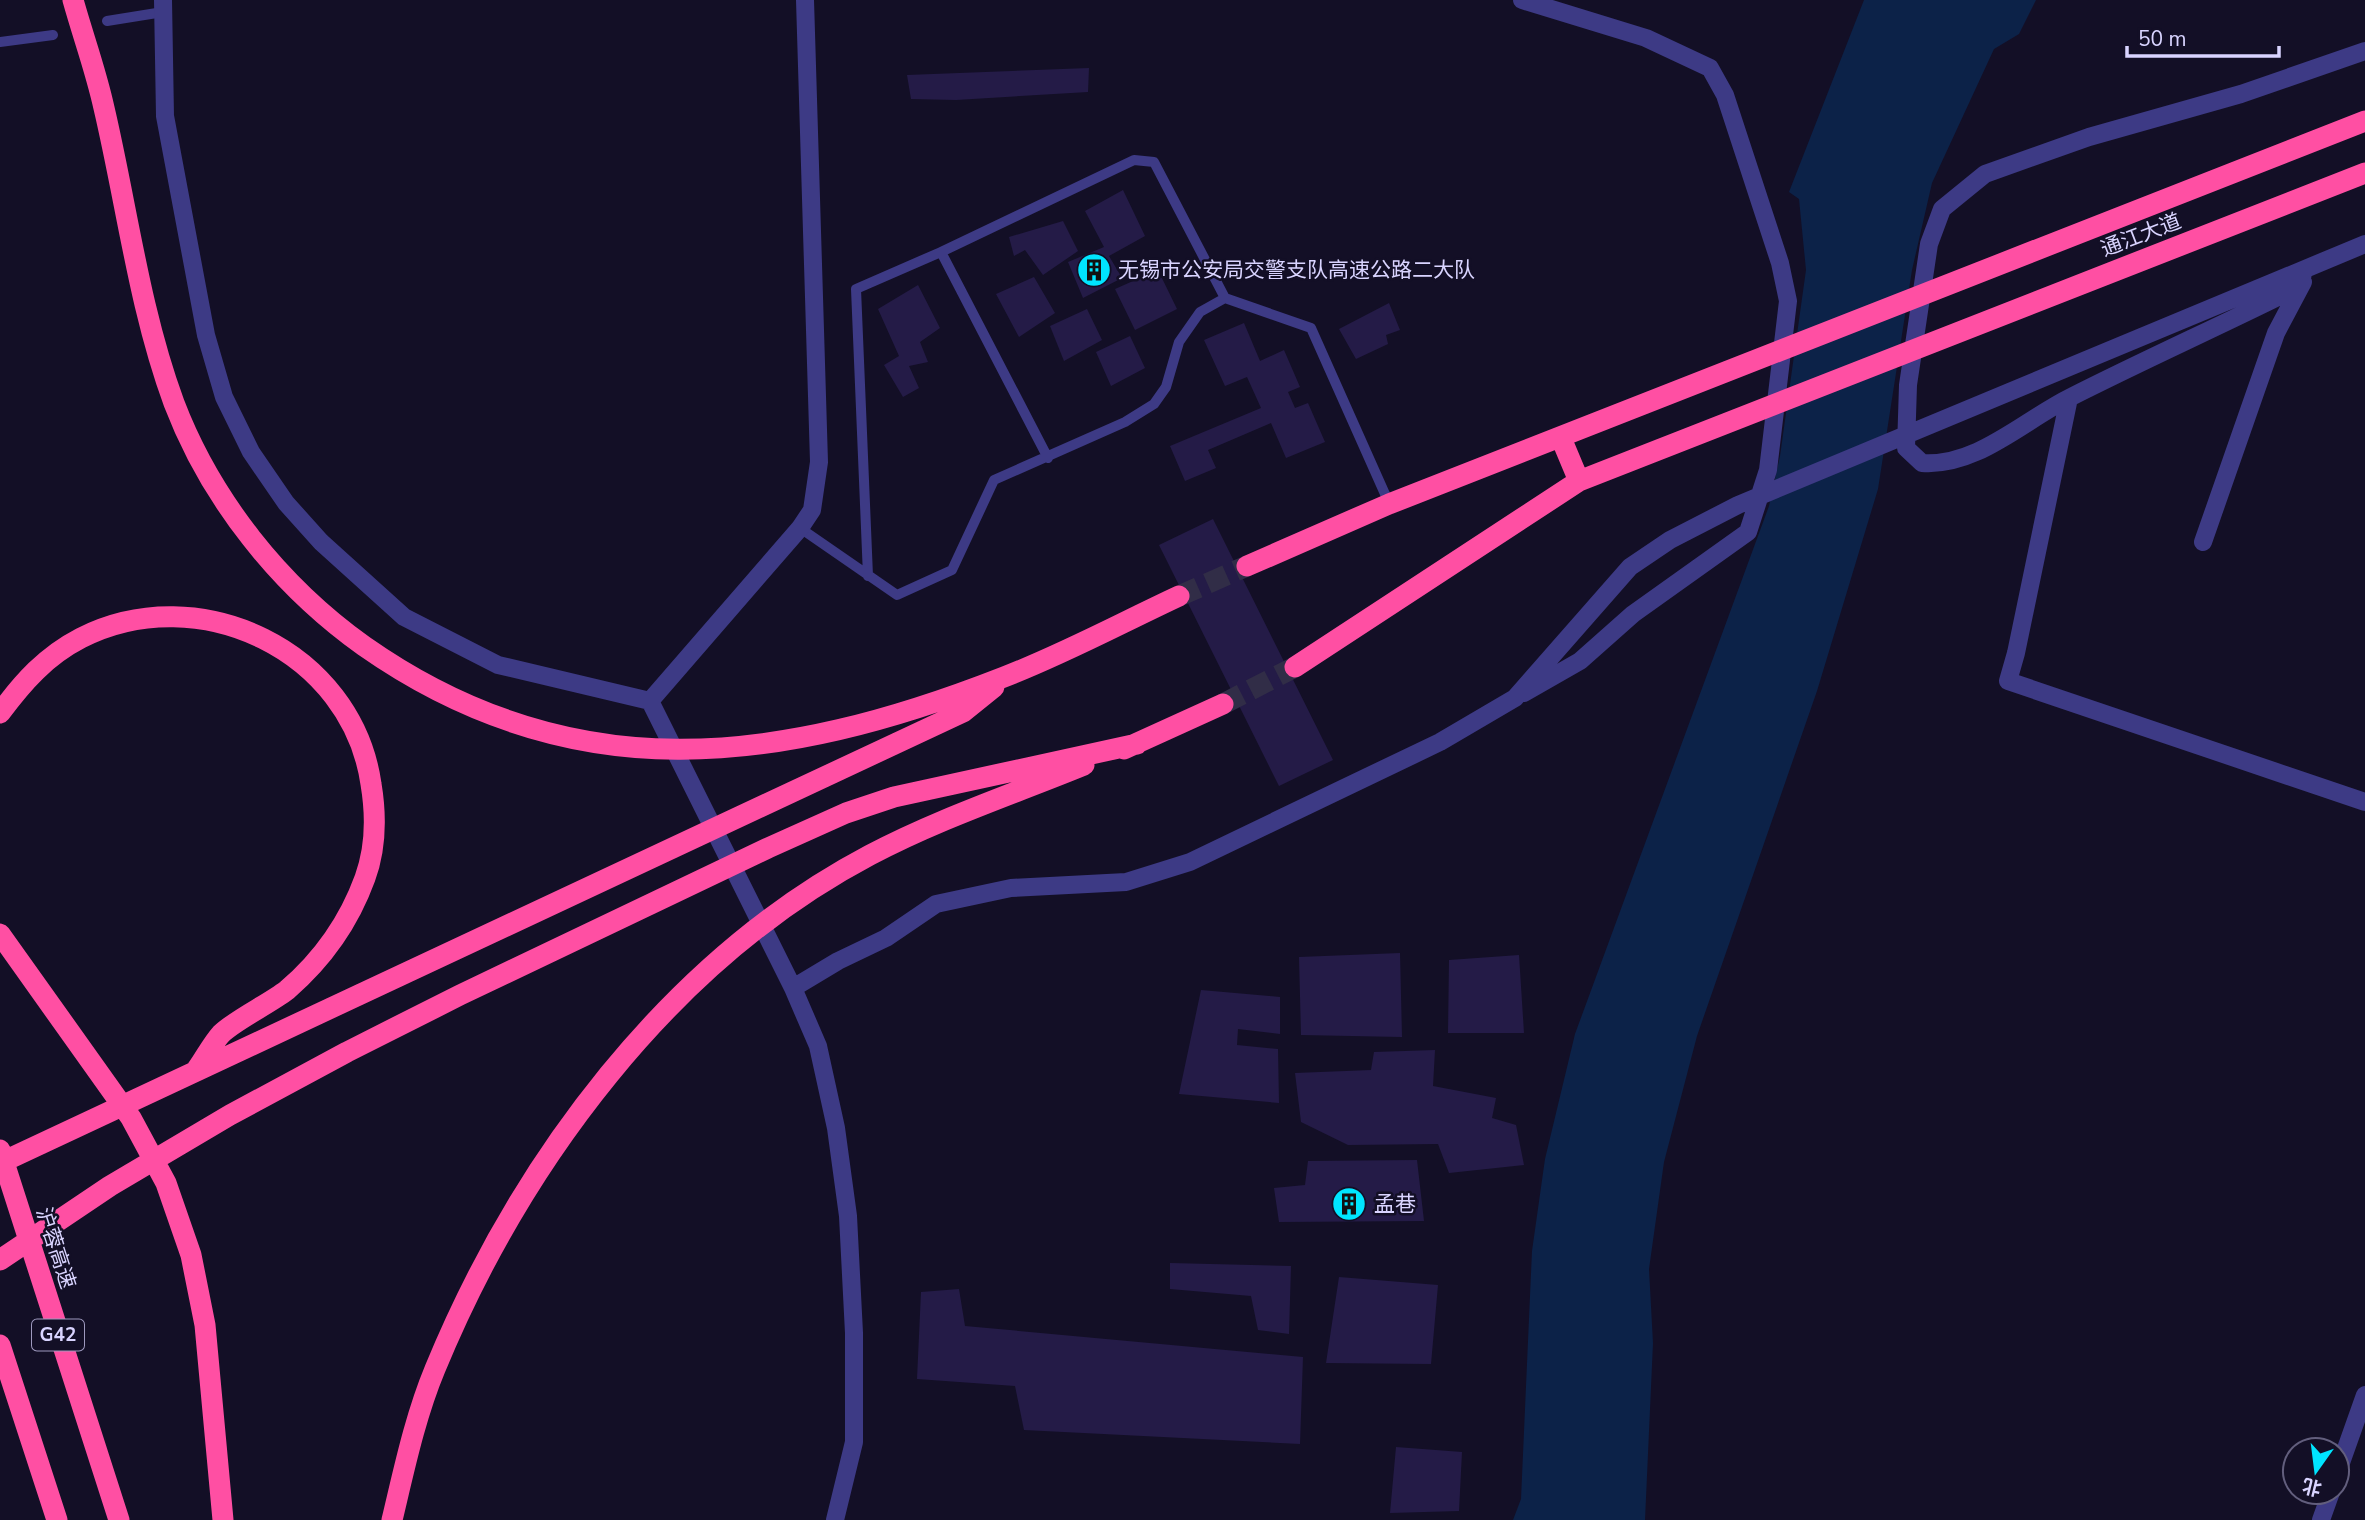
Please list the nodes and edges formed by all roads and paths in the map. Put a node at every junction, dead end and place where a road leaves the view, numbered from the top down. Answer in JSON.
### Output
{"nodes":[{"id":1,"x":73,"y":0,"type":"edge"},
{"id":2,"x":805,"y":0,"type":"edge"},
{"id":3,"x":1522,"y":0,"type":"edge"},
{"id":4,"x":163,"y":6,"type":"edge"},
{"id":5,"x":107,"y":21,"type":"dead end"},
{"id":6,"x":53,"y":35,"type":"dead end"},
{"id":7,"x":0,"y":42,"type":"edge"},
{"id":8,"x":2365,"y":51,"type":"edge"},
{"id":9,"x":2365,"y":121,"type":"edge"},
{"id":10,"x":2365,"y":173,"type":"edge"},
{"id":11,"x":2365,"y":244,"type":"edge"},
{"id":12,"x":941,"y":252,"type":"junction"},
{"id":13,"x":2311,"y":267,"type":"junction"},
{"id":14,"x":1225,"y":298,"type":"junction"},
{"id":15,"x":2068,"y":398,"type":"junction"},
{"id":16,"x":1562,"y":438,"type":"junction"},
{"id":17,"x":1048,"y":458,"type":"junction"},
{"id":18,"x":1579,"y":481,"type":"junction"},
{"id":19,"x":1389,"y":504,"type":"junction"},
{"id":20,"x":800,"y":528,"type":"junction"},
{"id":21,"x":2203,"y":542,"type":"dead end"},
{"id":22,"x":1247,"y":566,"type":"tunnel mouth"},
{"id":23,"x":869,"y":576,"type":"junction"},
{"id":24,"x":1179,"y":596,"type":"tunnel mouth"},
{"id":25,"x":1295,"y":667,"type":"tunnel mouth"},
{"id":26,"x":1007,"y":677,"type":"junction"},
{"id":27,"x":1515,"y":698,"type":"junction"},
{"id":28,"x":650,"y":701,"type":"junction"},
{"id":29,"x":1223,"y":704,"type":"tunnel mouth"},
{"id":30,"x":0,"y":713,"type":"edge"},
{"id":31,"x":1137,"y":744,"type":"junction"},
{"id":32,"x":2365,"y":802,"type":"edge"},
{"id":33,"x":0,"y":934,"type":"edge"},
{"id":34,"x":793,"y":988,"type":"junction"},
{"id":35,"x":195,"y":1072,"type":"junction"},
{"id":36,"x":0,"y":1150,"type":"edge"},
{"id":37,"x":0,"y":1163,"type":"edge"},
{"id":38,"x":0,"y":1259,"type":"edge"},
{"id":39,"x":0,"y":1345,"type":"edge"},
{"id":40,"x":2365,"y":1395,"type":"edge"},
{"id":41,"x":2350,"y":1436,"type":"edge"},
{"id":42,"x":57,"y":1520,"type":"edge"},
{"id":43,"x":119,"y":1520,"type":"edge"},
{"id":44,"x":223,"y":1520,"type":"edge"},
{"id":45,"x":392,"y":1520,"type":"edge"},
{"id":46,"x":835,"y":1520,"type":"edge"}],
"edges":[{"from":1,"to":26,"type":"highway"},
{"from":2,"to":20,"type":"street"},
{"from":3,"to":27,"type":"street"},
{"from":4,"to":5,"type":"lane"},
{"from":4,"to":28,"type":"street"},
{"from":6,"to":7,"type":"lane"},
{"from":8,"to":15,"type":"street"},
{"from":9,"to":16,"type":"highway","name":"通江大道"},
{"from":10,"to":18,"type":"highway","name":"通江大道"},
{"from":11,"to":13,"type":"street"},
{"from":12,"to":14,"type":"lane"},
{"from":12,"to":17,"type":"lane"},
{"from":12,"to":23,"type":"lane"},
{"from":13,"to":15,"type":"street"},
{"from":13,"to":21,"type":"street"},
{"from":13,"to":27,"type":"street"},
{"from":14,"to":17,"type":"lane"},
{"from":14,"to":19,"type":"lane"},
{"from":15,"to":32,"type":"street"},
{"from":16,"to":18,"type":"highway"},
{"from":16,"to":19,"type":"highway"},
{"from":17,"to":23,"type":"lane"},
{"from":18,"to":25,"type":"highway"},
{"from":19,"to":22,"type":"highway"},
{"from":20,"to":23,"type":"lane"},
{"from":20,"to":28,"type":"street"},
{"from":24,"to":26,"type":"highway"},
{"from":26,"to":35,"type":"highway"},
{"from":27,"to":34,"type":"street"},
{"from":28,"to":34,"type":"street"},
{"from":29,"to":31,"type":"highway"},
{"from":30,"to":35,"type":"highway"},
{"from":31,"to":38,"type":"highway"},
{"from":31,"to":45,"type":"highway"},
{"from":33,"to":44,"type":"highway"},
{"from":34,"to":46,"type":"street"},
{"from":35,"to":37,"type":"highway"},
{"from":36,"to":43,"type":"highway","name":"沪蓉高速","number":"G42"},
{"from":39,"to":42,"type":"highway","number":"G42"},
{"from":40,"to":41,"type":"street"}]}
